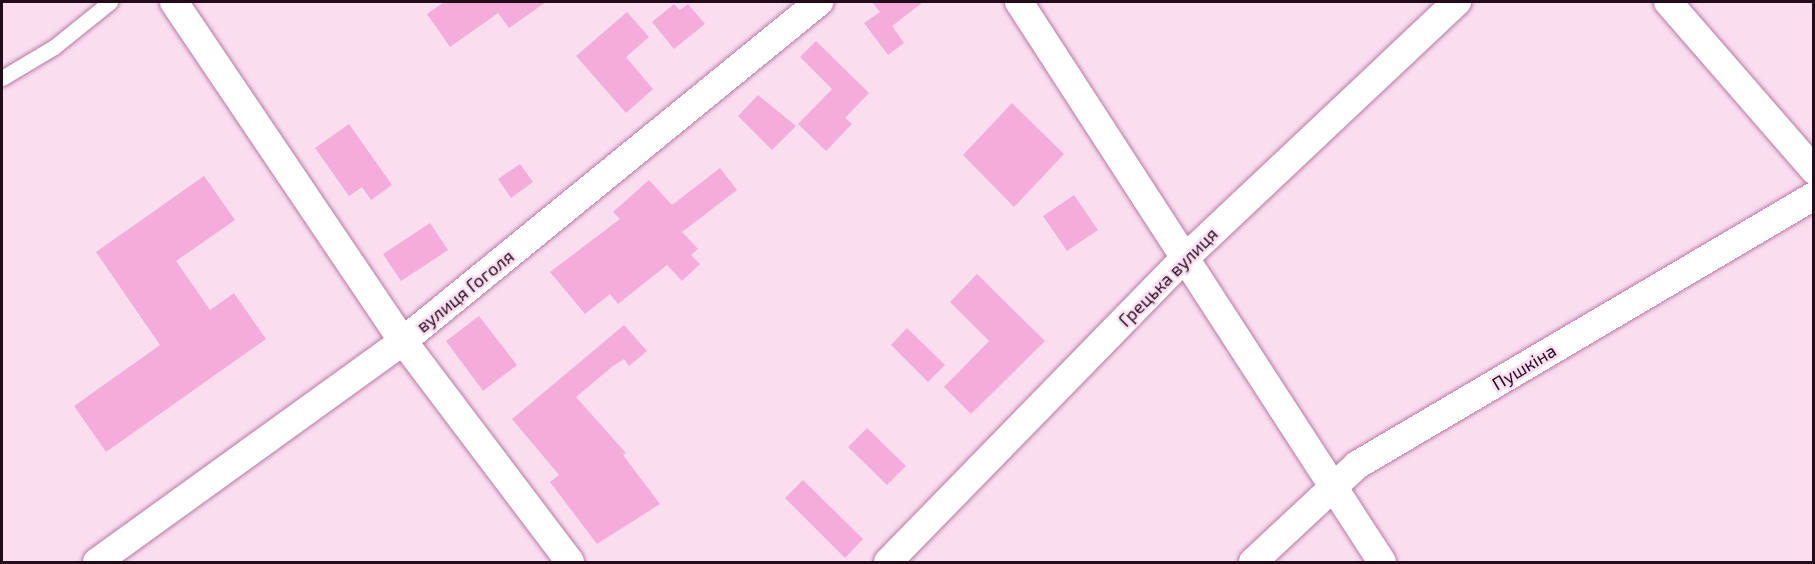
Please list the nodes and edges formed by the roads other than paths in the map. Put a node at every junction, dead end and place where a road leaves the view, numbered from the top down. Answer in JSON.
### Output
{"nodes":[{"id":1,"x":110,"y":2,"type":"edge"},
{"id":2,"x":174,"y":2,"type":"edge"},
{"id":3,"x":819,"y":2,"type":"edge"},
{"id":4,"x":1019,"y":2,"type":"edge"},
{"id":5,"x":1457,"y":2,"type":"edge"},
{"id":6,"x":1668,"y":2,"type":"edge"},
{"id":7,"x":2,"y":78,"type":"edge"},
{"id":8,"x":1814,"y":170,"type":"edge"},
{"id":9,"x":1814,"y":196,"type":"edge"},
{"id":10,"x":1185,"y":258,"type":"junction"},
{"id":11,"x":403,"y":341,"type":"junction"},
{"id":12,"x":1331,"y":486,"type":"junction"},
{"id":13,"x":97,"y":562,"type":"edge"},
{"id":14,"x":570,"y":562,"type":"edge"},
{"id":15,"x":888,"y":562,"type":"edge"},
{"id":16,"x":1253,"y":562,"type":"edge"},
{"id":17,"x":1382,"y":562,"type":"edge"}],
"edges":[{"from":1,"to":7,"type":"lane"},
{"from":2,"to":11,"type":"street"},
{"from":3,"to":11,"type":"street","name":"вулиця Гоголя"},
{"from":4,"to":10,"type":"street"},
{"from":5,"to":10,"type":"street","name":"Грецька вулиця"},
{"from":6,"to":8,"type":"street"},
{"from":9,"to":12,"type":"street","name":"Пушкіна"},
{"from":10,"to":12,"type":"street"},
{"from":10,"to":15,"type":"street","name":"Грецька вулиця"},
{"from":11,"to":13,"type":"street","name":"вулиця Гоголя"},
{"from":11,"to":14,"type":"street"},
{"from":12,"to":16,"type":"street","name":"Пушкіна"},
{"from":12,"to":17,"type":"street"}]}
